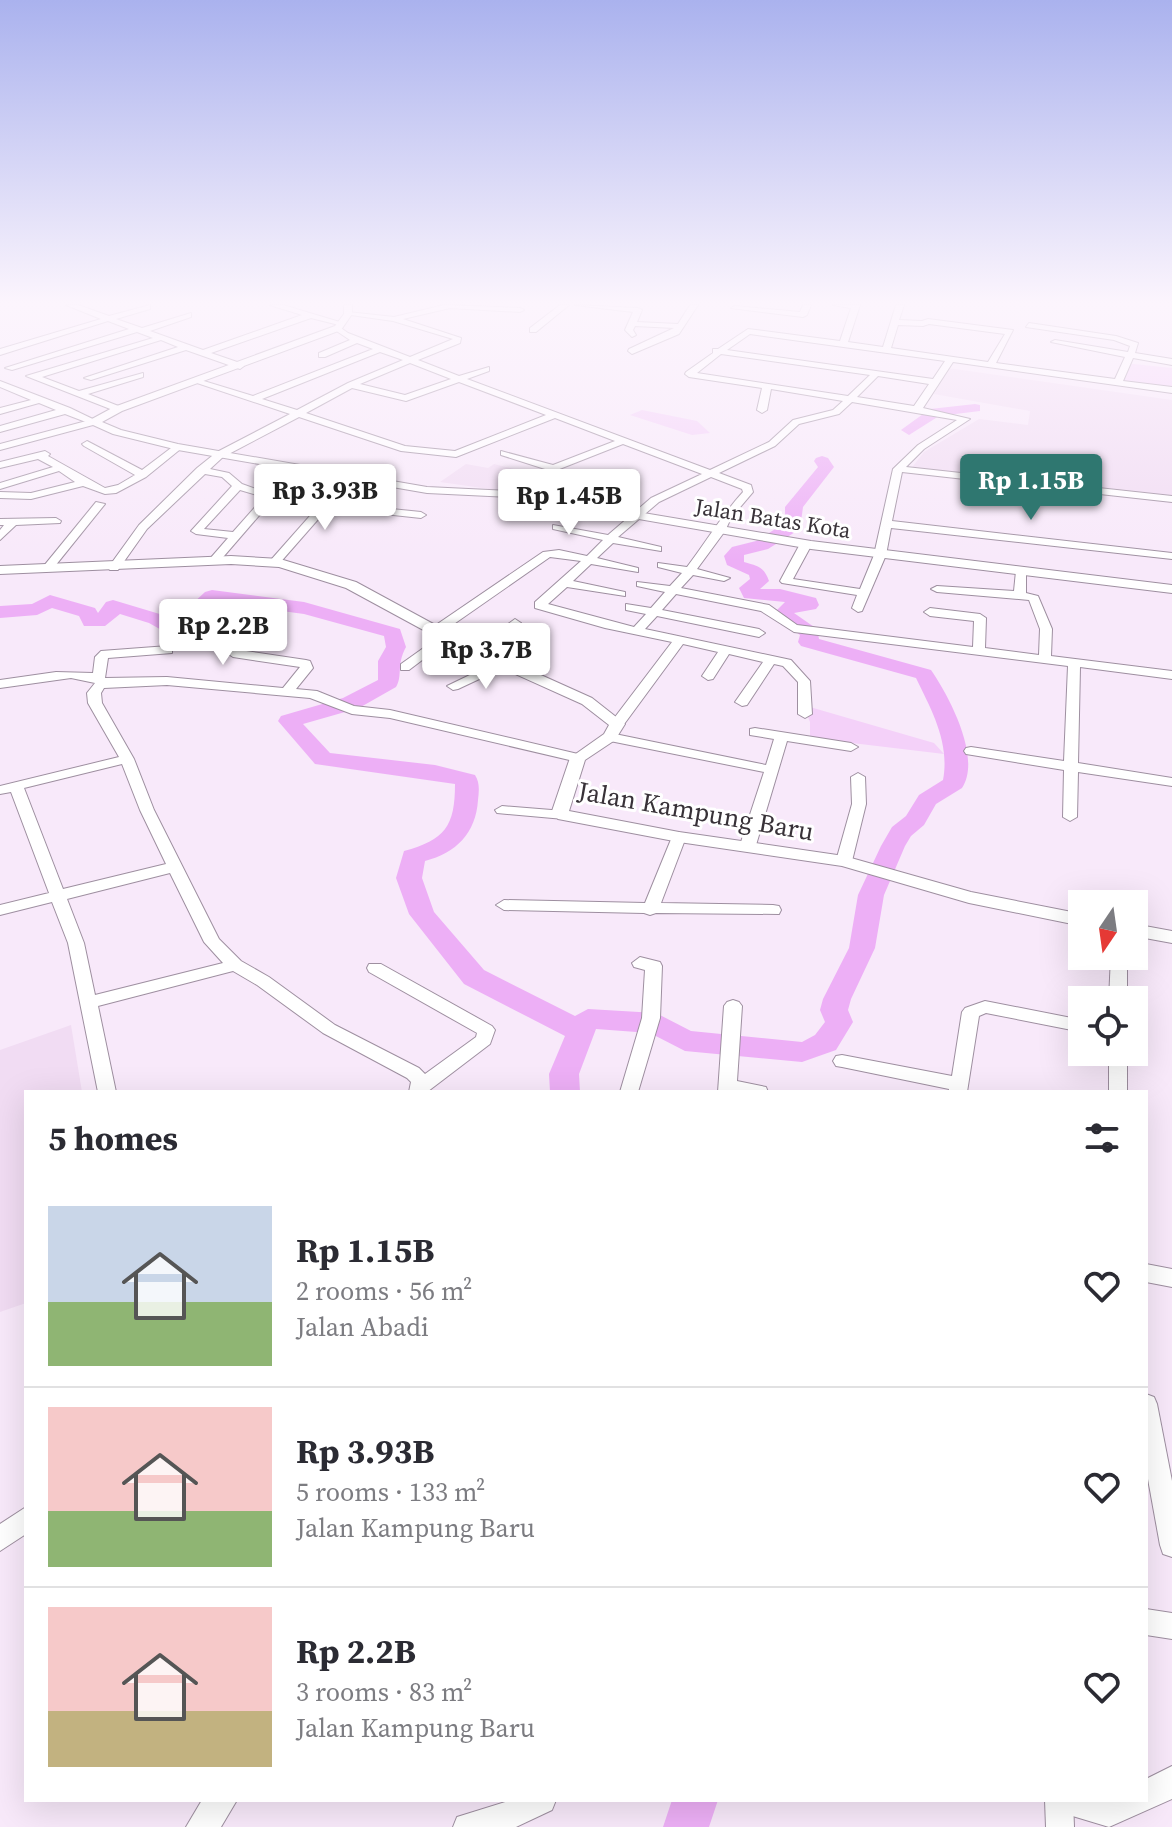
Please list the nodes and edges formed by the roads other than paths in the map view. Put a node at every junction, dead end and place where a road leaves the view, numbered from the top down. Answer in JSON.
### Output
{"nodes":[{"id":1,"x":15,"y":390,"type":"edge"},
{"id":2,"x":70,"y":390,"type":"edge"},
{"id":3,"x":92,"y":390,"type":"edge"},
{"id":4,"x":169,"y":390,"type":"edge"},
{"id":5,"x":230,"y":390,"type":"edge"},
{"id":6,"x":275,"y":390,"type":"edge"},
{"id":7,"x":341,"y":390,"type":"edge"},
{"id":8,"x":373,"y":390,"type":"edge"},
{"id":9,"x":428,"y":390,"type":"edge"},
{"id":10,"x":489,"y":390,"type":"edge"},
{"id":11,"x":766,"y":390,"type":"edge"},
{"id":12,"x":792,"y":390,"type":"edge"},
{"id":13,"x":860,"y":390,"type":"edge"},
{"id":14,"x":931,"y":390,"type":"edge"},
{"id":15,"x":80,"y":394,"type":"junction"},
{"id":16,"x":255,"y":398,"type":"junction"},
{"id":17,"x":852,"y":399,"type":"junction"},
{"id":18,"x":40,"y":400,"type":"junction"},
{"id":19,"x":118,"y":409,"type":"junction"},
{"id":20,"x":917,"y":409,"type":"junction"},
{"id":21,"x":67,"y":410,"type":"junction"},
{"id":22,"x":762,"y":410,"type":"dead end"},
{"id":23,"x":0,"y":411,"type":"edge"},
{"id":24,"x":300,"y":412,"type":"junction"},
{"id":25,"x":554,"y":415,"type":"junction"},
{"id":26,"x":94,"y":422,"type":"junction"},
{"id":27,"x":0,"y":429,"type":"edge"},
{"id":28,"x":622,"y":441,"type":"junction"},
{"id":29,"x":87,"y":444,"type":"dead end"},
{"id":30,"x":0,"y":447,"type":"edge"},
{"id":31,"x":178,"y":447,"type":"junction"},
{"id":32,"x":504,"y":453,"type":"dead end"},
{"id":33,"x":222,"y":454,"type":"junction"},
{"id":34,"x":0,"y":465,"type":"edge"},
{"id":35,"x":63,"y":467,"type":"junction"},
{"id":36,"x":553,"y":468,"type":"junction"},
{"id":37,"x":898,"y":469,"type":"junction"},
{"id":38,"x":201,"y":470,"type":"junction"},
{"id":39,"x":141,"y":474,"type":"junction"},
{"id":40,"x":710,"y":474,"type":"junction"},
{"id":41,"x":350,"y":477,"type":"junction"},
{"id":42,"x":86,"y":482,"type":"junction"},
{"id":43,"x":0,"y":486,"type":"edge"},
{"id":44,"x":238,"y":486,"type":"junction"},
{"id":45,"x":512,"y":494,"type":"junction"},
{"id":46,"x":0,"y":495,"type":"edge"},
{"id":47,"x":1172,"y":499,"type":"edge"},
{"id":48,"x":100,"y":504,"type":"dead end"},
{"id":49,"x":326,"y":505,"type":"junction"},
{"id":50,"x":421,"y":515,"type":"dead end"},
{"id":51,"x":635,"y":515,"type":"junction"},
{"id":52,"x":56,"y":521,"type":"dead end"},
{"id":53,"x":0,"y":522,"type":"edge"},
{"id":54,"x":13,"y":522,"type":"junction"},
{"id":55,"x":886,"y":524,"type":"junction"},
{"id":56,"x":557,"y":527,"type":"dead end"},
{"id":57,"x":720,"y":531,"type":"junction"},
{"id":58,"x":237,"y":536,"type":"junction"},
{"id":59,"x":0,"y":537,"type":"edge"},
{"id":60,"x":612,"y":539,"type":"junction"},
{"id":61,"x":806,"y":544,"type":"junction"},
{"id":62,"x":686,"y":548,"type":"dead end"},
{"id":63,"x":657,"y":549,"type":"dead end"},
{"id":64,"x":705,"y":552,"type":"junction"},
{"id":65,"x":880,"y":555,"type":"junction"},
{"id":66,"x":1172,"y":556,"type":"edge"},
{"id":67,"x":589,"y":560,"type":"junction"},
{"id":68,"x":214,"y":561,"type":"junction"},
{"id":69,"x":274,"y":563,"type":"junction"},
{"id":70,"x":662,"y":565,"type":"dead end"},
{"id":71,"x":114,"y":568,"type":"junction"},
{"id":72,"x":47,"y":569,"type":"junction"},
{"id":73,"x":0,"y":570,"type":"edge"},
{"id":74,"x":634,"y":570,"type":"dead end"},
{"id":75,"x":690,"y":571,"type":"junction"},
{"id":76,"x":1022,"y":571,"type":"junction"},
{"id":77,"x":724,"y":578,"type":"dead end"},
{"id":78,"x":565,"y":583,"type":"junction"},
{"id":79,"x":641,"y":584,"type":"dead end"},
{"id":80,"x":937,"y":589,"type":"dead end"},
{"id":81,"x":1172,"y":589,"type":"edge"},
{"id":82,"x":674,"y":591,"type":"junction"},
{"id":83,"x":864,"y":593,"type":"junction"},
{"id":84,"x":621,"y":594,"type":"dead end"},
{"id":85,"x":1020,"y":595,"type":"junction"},
{"id":86,"x":630,"y":607,"type":"dead end"},
{"id":87,"x":858,"y":608,"type":"dead end"},
{"id":88,"x":654,"y":612,"type":"junction"},
{"id":89,"x":930,"y":612,"type":"dead end"},
{"id":90,"x":515,"y":623,"type":"dead end"},
{"id":91,"x":637,"y":631,"type":"junction"},
{"id":92,"x":442,"y":633,"type":"junction"},
{"id":93,"x":759,"y":633,"type":"dead end"},
{"id":94,"x":680,"y":640,"type":"junction"},
{"id":95,"x":168,"y":650,"type":"dead end"},
{"id":96,"x":979,"y":650,"type":"junction"},
{"id":97,"x":725,"y":651,"type":"junction"},
{"id":98,"x":478,"y":652,"type":"junction"},
{"id":99,"x":233,"y":653,"type":"dead end"},
{"id":100,"x":771,"y":659,"type":"junction"},
{"id":101,"x":1045,"y":659,"type":"junction"},
{"id":102,"x":1074,"y":662,"type":"junction"},
{"id":103,"x":503,"y":663,"type":"junction"},
{"id":104,"x":405,"y":667,"type":"dead end"},
{"id":105,"x":1172,"y":675,"type":"edge"},
{"id":106,"x":708,"y":676,"type":"dead end"},
{"id":107,"x":102,"y":681,"type":"junction"},
{"id":108,"x":0,"y":684,"type":"edge"},
{"id":109,"x":453,"y":686,"type":"dead end"},
{"id":110,"x":288,"y":690,"type":"junction"},
{"id":111,"x":742,"y":702,"type":"dead end"},
{"id":112,"x":805,"y":714,"type":"dead end"},
{"id":113,"x":614,"y":730,"type":"junction"},
{"id":114,"x":755,"y":732,"type":"dead end"},
{"id":115,"x":782,"y":736,"type":"junction"},
{"id":116,"x":851,"y":747,"type":"dead end"},
{"id":117,"x":971,"y":751,"type":"dead end"},
{"id":118,"x":578,"y":758,"type":"junction"},
{"id":119,"x":127,"y":759,"type":"junction"},
{"id":120,"x":1071,"y":765,"type":"junction"},
{"id":121,"x":772,"y":770,"type":"junction"},
{"id":122,"x":858,"y":777,"type":"dead end"},
{"id":123,"x":1172,"y":782,"type":"edge"},
{"id":124,"x":16,"y":786,"type":"junction"},
{"id":125,"x":0,"y":790,"type":"edge"},
{"id":126,"x":502,"y":810,"type":"dead end"},
{"id":127,"x":564,"y":815,"type":"junction"},
{"id":128,"x":1070,"y":817,"type":"dead end"},
{"id":129,"x":679,"y":837,"type":"junction"},
{"id":130,"x":748,"y":845,"type":"junction"},
{"id":131,"x":844,"y":861,"type":"junction"},
{"id":132,"x":175,"y":867,"type":"junction"},
{"id":133,"x":60,"y":896,"type":"junction"},
{"id":134,"x":504,"y":905,"type":"dead end"},
{"id":135,"x":0,"y":910,"type":"edge"},
{"id":136,"x":650,"y":910,"type":"junction"},
{"id":137,"x":773,"y":910,"type":"dead end"},
{"id":138,"x":1068,"y":917,"type":"edge"},
{"id":139,"x":1148,"y":933,"type":"edge"},
{"id":140,"x":1172,"y":937,"type":"edge"},
{"id":141,"x":640,"y":963,"type":"dead end"},
{"id":142,"x":235,"y":965,"type":"junction"},
{"id":143,"x":375,"y":968,"type":"dead end"},
{"id":144,"x":91,"y":1002,"type":"junction"},
{"id":145,"x":733,"y":1006,"type":"dead end"},
{"id":146,"x":1068,"y":1023,"type":"edge"},
{"id":147,"x":842,"y":1061,"type":"dead end"},
{"id":148,"x":1118,"y":1066,"type":"edge"},
{"id":149,"x":958,"y":1088,"type":"edge"},
{"id":150,"x":420,"y":1089,"type":"edge"},
{"id":151,"x":728,"y":1089,"type":"edge"},
{"id":152,"x":107,"y":1090,"type":"edge"},
{"id":153,"x":630,"y":1090,"type":"edge"},
{"id":154,"x":1118,"y":1090,"type":"edge"},
{"id":155,"x":1148,"y":1273,"type":"edge"},
{"id":156,"x":1172,"y":1278,"type":"edge"},
{"id":157,"x":1148,"y":1415,"type":"edge"},
{"id":158,"x":24,"y":1521,"type":"edge"},
{"id":159,"x":0,"y":1539,"type":"edge"},
{"id":160,"x":1172,"y":1545,"type":"edge"},
{"id":161,"x":1148,"y":1622,"type":"edge"},
{"id":162,"x":1172,"y":1626,"type":"edge"},
{"id":163,"x":1172,"y":1782,"type":"edge"},
{"id":164,"x":1148,"y":1795,"type":"edge"},
{"id":165,"x":220,"y":1802,"type":"edge"},
{"id":166,"x":538,"y":1802,"type":"edge"},
{"id":167,"x":1059,"y":1802,"type":"edge"},
{"id":168,"x":1074,"y":1802,"type":"edge"},
{"id":169,"x":1134,"y":1802,"type":"edge"},
{"id":170,"x":202,"y":1827,"type":"edge"},
{"id":171,"x":467,"y":1827,"type":"edge"},
{"id":172,"x":1060,"y":1827,"type":"edge"}],
"edges":[{"from":1,"to":18,"type":"street","name":"Jalan Batas Kota"},
{"from":2,"to":15,"type":"street"},
{"from":3,"to":15,"type":"street"},
{"from":4,"to":19,"type":"street"},
{"from":5,"to":16,"type":"street"},
{"from":6,"to":16,"type":"street"},
{"from":7,"to":24,"type":"street"},
{"from":8,"to":9,"type":"street"},
{"from":10,"to":25,"type":"street"},
{"from":11,"to":22,"type":"street"},
{"from":12,"to":17,"type":"street"},
{"from":13,"to":17,"type":"street"},
{"from":14,"to":20,"type":"street"},
{"from":15,"to":19,"type":"street"},
{"from":16,"to":24,"type":"street"},
{"from":17,"to":20,"type":"street"},
{"from":17,"to":40,"type":"street"},
{"from":18,"to":21,"type":"street","name":"Jalan Batas Kota"},
{"from":18,"to":23,"type":"street"},
{"from":19,"to":26,"type":"street"},
{"from":20,"to":37,"type":"street"},
{"from":21,"to":26,"type":"street","name":"Jalan Batas Kota"},
{"from":21,"to":27,"type":"street"},
{"from":24,"to":25,"type":"street"},
{"from":24,"to":33,"type":"street"},
{"from":25,"to":28,"type":"street"},
{"from":26,"to":30,"type":"street"},
{"from":26,"to":31,"type":"street","name":"Jalan Batas Kota"},
{"from":28,"to":36,"type":"street"},
{"from":28,"to":40,"type":"street"},
{"from":29,"to":39,"type":"street"},
{"from":31,"to":33,"type":"street","name":"Jalan Batas Kota"},
{"from":31,"to":39,"type":"street"},
{"from":32,"to":36,"type":"street"},
{"from":33,"to":38,"type":"street"},
{"from":33,"to":41,"type":"street","name":"Jalan Batas Kota"},
{"from":34,"to":35,"type":"street"},
{"from":35,"to":42,"type":"street"},
{"from":35,"to":43,"type":"street"},
{"from":36,"to":45,"type":"street"},
{"from":37,"to":47,"type":"street"},
{"from":37,"to":55,"type":"street"},
{"from":38,"to":44,"type":"street"},
{"from":38,"to":71,"type":"street"},
{"from":39,"to":42,"type":"street"},
{"from":40,"to":51,"type":"street"},
{"from":40,"to":57,"type":"street"},
{"from":41,"to":45,"type":"street","name":"Jalan Batas Kota"},
{"from":41,"to":49,"type":"street"},
{"from":42,"to":46,"type":"street"},
{"from":44,"to":58,"type":"street"},
{"from":44,"to":58,"type":"street"},
{"from":45,"to":51,"type":"street","name":"Jalan Batas Kota"},
{"from":48,"to":72,"type":"street"},
{"from":49,"to":50,"type":"street"},
{"from":49,"to":69,"type":"street"},
{"from":51,"to":57,"type":"street","name":"Jalan Batas Kota"},
{"from":51,"to":60,"type":"street"},
{"from":52,"to":54,"type":"street"},
{"from":53,"to":54,"type":"street"},
{"from":54,"to":59,"type":"street"},
{"from":55,"to":65,"type":"street"},
{"from":55,"to":66,"type":"street"},
{"from":56,"to":60,"type":"street"},
{"from":57,"to":61,"type":"street","name":"Jalan Batas Kota"},
{"from":57,"to":64,"type":"street"},
{"from":58,"to":68,"type":"street"},
{"from":60,"to":63,"type":"street"},
{"from":60,"to":67,"type":"street"},
{"from":61,"to":65,"type":"street","name":"Jalan Batas Kota"},
{"from":61,"to":83,"type":"street"},
{"from":62,"to":64,"type":"street"},
{"from":64,"to":75,"type":"street"},
{"from":65,"to":76,"type":"street","name":"Jalan Batas Kota"},
{"from":65,"to":83,"type":"street"},
{"from":67,"to":74,"type":"street"},
{"from":67,"to":78,"type":"street"},
{"from":67,"to":92,"type":"street"},
{"from":68,"to":69,"type":"street"},
{"from":68,"to":71,"type":"street"},
{"from":69,"to":92,"type":"street"},
{"from":70,"to":75,"type":"street"},
{"from":71,"to":72,"type":"street"},
{"from":72,"to":73,"type":"street"},
{"from":75,"to":77,"type":"street"},
{"from":75,"to":82,"type":"street"},
{"from":76,"to":81,"type":"street","name":"Jalan Batas Kota"},
{"from":76,"to":85,"type":"street"},
{"from":78,"to":84,"type":"street"},
{"from":78,"to":91,"type":"street"},
{"from":79,"to":82,"type":"street"},
{"from":80,"to":85,"type":"street"},
{"from":82,"to":88,"type":"street"},
{"from":82,"to":96,"type":"street"},
{"from":83,"to":87,"type":"street"},
{"from":85,"to":101,"type":"street"},
{"from":86,"to":88,"type":"street"},
{"from":88,"to":91,"type":"street"},
{"from":88,"to":93,"type":"street"},
{"from":89,"to":96,"type":"street"},
{"from":90,"to":98,"type":"street"},
{"from":91,"to":94,"type":"street"},
{"from":92,"to":98,"type":"street"},
{"from":92,"to":104,"type":"street"},
{"from":94,"to":97,"type":"street"},
{"from":94,"to":113,"type":"street"},
{"from":95,"to":107,"type":"street"},
{"from":96,"to":101,"type":"street"},
{"from":97,"to":100,"type":"street"},
{"from":97,"to":106,"type":"street"},
{"from":98,"to":103,"type":"street"},
{"from":99,"to":110,"type":"street"},
{"from":100,"to":111,"type":"street"},
{"from":100,"to":112,"type":"street"},
{"from":101,"to":102,"type":"street"},
{"from":102,"to":105,"type":"street"},
{"from":102,"to":120,"type":"street"},
{"from":103,"to":109,"type":"street"},
{"from":103,"to":113,"type":"street"},
{"from":107,"to":108,"type":"street","name":"Jalan Kampung Baru"},
{"from":107,"to":110,"type":"street","name":"Jalan Kampung Baru"},
{"from":107,"to":119,"type":"street"},
{"from":110,"to":118,"type":"street","name":"Jalan Kampung Baru"},
{"from":113,"to":118,"type":"street","name":"Jalan Kampung Baru"},
{"from":113,"to":121,"type":"street"},
{"from":114,"to":115,"type":"street"},
{"from":115,"to":116,"type":"street"},
{"from":115,"to":121,"type":"street"},
{"from":117,"to":120,"type":"street"},
{"from":118,"to":127,"type":"street","name":"Jalan Kampung Baru"},
{"from":119,"to":124,"type":"street"},
{"from":119,"to":132,"type":"street"},
{"from":120,"to":123,"type":"street"},
{"from":120,"to":128,"type":"street"},
{"from":121,"to":130,"type":"street"},
{"from":122,"to":131,"type":"street"},
{"from":124,"to":125,"type":"street"},
{"from":124,"to":133,"type":"street"},
{"from":126,"to":127,"type":"street"},
{"from":127,"to":129,"type":"street","name":"Jalan Kampung Baru"},
{"from":129,"to":130,"type":"street","name":"Jalan Kampung Baru"},
{"from":129,"to":136,"type":"street"},
{"from":130,"to":131,"type":"street","name":"Jalan Kampung Baru"},
{"from":131,"to":138,"type":"street","name":"Jalan Kampung Baru"},
{"from":132,"to":133,"type":"street"},
{"from":132,"to":142,"type":"street"},
{"from":133,"to":135,"type":"street"},
{"from":133,"to":144,"type":"street"},
{"from":134,"to":136,"type":"street"},
{"from":136,"to":137,"type":"street"},
{"from":139,"to":140,"type":"street"},
{"from":141,"to":153,"type":"street"},
{"from":142,"to":144,"type":"street"},
{"from":142,"to":150,"type":"street"},
{"from":143,"to":150,"type":"street"},
{"from":144,"to":152,"type":"street"},
{"from":145,"to":151,"type":"street"},
{"from":146,"to":149,"type":"street"},
{"from":147,"to":149,"type":"street"},
{"from":148,"to":154,"type":"street"},
{"from":155,"to":156,"type":"street"},
{"from":157,"to":160,"type":"street"},
{"from":158,"to":159,"type":"street"},
{"from":161,"to":162,"type":"street"},
{"from":163,"to":164,"type":"street"},
{"from":165,"to":170,"type":"street"},
{"from":166,"to":171,"type":"street"},
{"from":167,"to":172,"type":"street"},
{"from":168,"to":169,"type":"street"}]}
